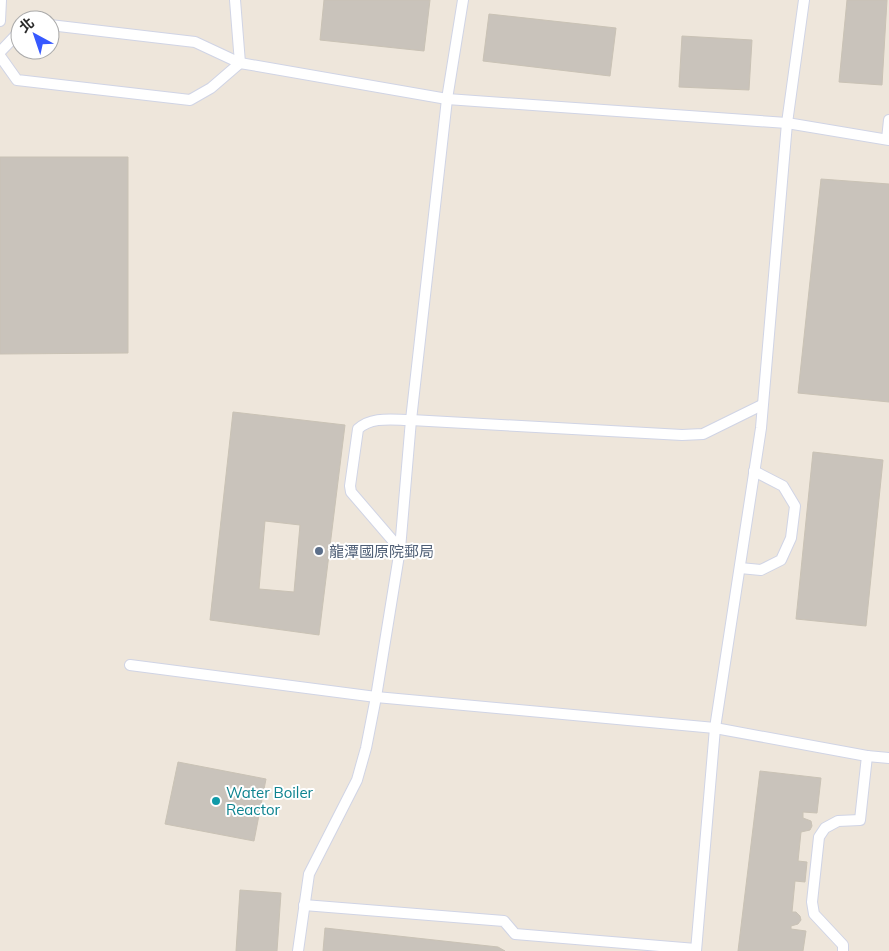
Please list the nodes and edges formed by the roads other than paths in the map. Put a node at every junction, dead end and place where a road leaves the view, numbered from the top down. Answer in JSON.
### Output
{"nodes":[{"id":1,"x":1,"y":0,"type":"edge"},
{"id":2,"x":235,"y":0,"type":"edge"},
{"id":3,"x":463,"y":0,"type":"edge"},
{"id":4,"x":804,"y":0,"type":"edge"},
{"id":5,"x":0,"y":20,"type":"edge"},
{"id":6,"x":60,"y":26,"type":"edge"},
{"id":7,"x":10,"y":42,"type":"edge"},
{"id":8,"x":0,"y":52,"type":"edge"},
{"id":9,"x":0,"y":56,"type":"edge"},
{"id":10,"x":240,"y":63,"type":"junction"},
{"id":11,"x":447,"y":99,"type":"junction"},
{"id":12,"x":889,"y":120,"type":"edge"},
{"id":13,"x":787,"y":123,"type":"junction"},
{"id":14,"x":888,"y":140,"type":"edge"},
{"id":15,"x":762,"y":405,"type":"junction"},
{"id":16,"x":411,"y":420,"type":"junction"},
{"id":17,"x":754,"y":471,"type":"junction"},
{"id":18,"x":400,"y":549,"type":"junction"},
{"id":19,"x":740,"y":568,"type":"junction"},
{"id":20,"x":130,"y":664,"type":"dead end"},
{"id":21,"x":376,"y":697,"type":"junction"},
{"id":22,"x":715,"y":728,"type":"junction"},
{"id":23,"x":867,"y":756,"type":"junction"},
{"id":24,"x":889,"y":758,"type":"edge"},
{"id":25,"x":304,"y":905,"type":"junction"},
{"id":26,"x":696,"y":950,"type":"edge"},
{"id":27,"x":298,"y":951,"type":"edge"},
{"id":28,"x":842,"y":951,"type":"edge"}],
"edges":[{"from":1,"to":5,"type":"lane"},
{"from":2,"to":10,"type":"lane"},
{"from":3,"to":11,"type":"lane"},
{"from":4,"to":13,"type":"lane"},
{"from":6,"to":10,"type":"lane"},
{"from":7,"to":8,"type":"lane"},
{"from":9,"to":10,"type":"lane"},
{"from":10,"to":11,"type":"lane"},
{"from":11,"to":13,"type":"lane"},
{"from":11,"to":16,"type":"lane"},
{"from":12,"to":14,"type":"lane"},
{"from":13,"to":14,"type":"lane"},
{"from":13,"to":15,"type":"lane"},
{"from":15,"to":16,"type":"lane"},
{"from":15,"to":17,"type":"lane"},
{"from":16,"to":18,"type":"lane"},
{"from":16,"to":18,"type":"lane"},
{"from":17,"to":19,"type":"lane"},
{"from":17,"to":19,"type":"lane"},
{"from":18,"to":21,"type":"lane"},
{"from":19,"to":22,"type":"lane"},
{"from":20,"to":21,"type":"lane"},
{"from":21,"to":22,"type":"lane"},
{"from":21,"to":25,"type":"lane"},
{"from":22,"to":23,"type":"lane"},
{"from":22,"to":26,"type":"lane"},
{"from":23,"to":24,"type":"lane"},
{"from":23,"to":28,"type":"lane"},
{"from":25,"to":26,"type":"lane"},
{"from":25,"to":27,"type":"lane"}]}
